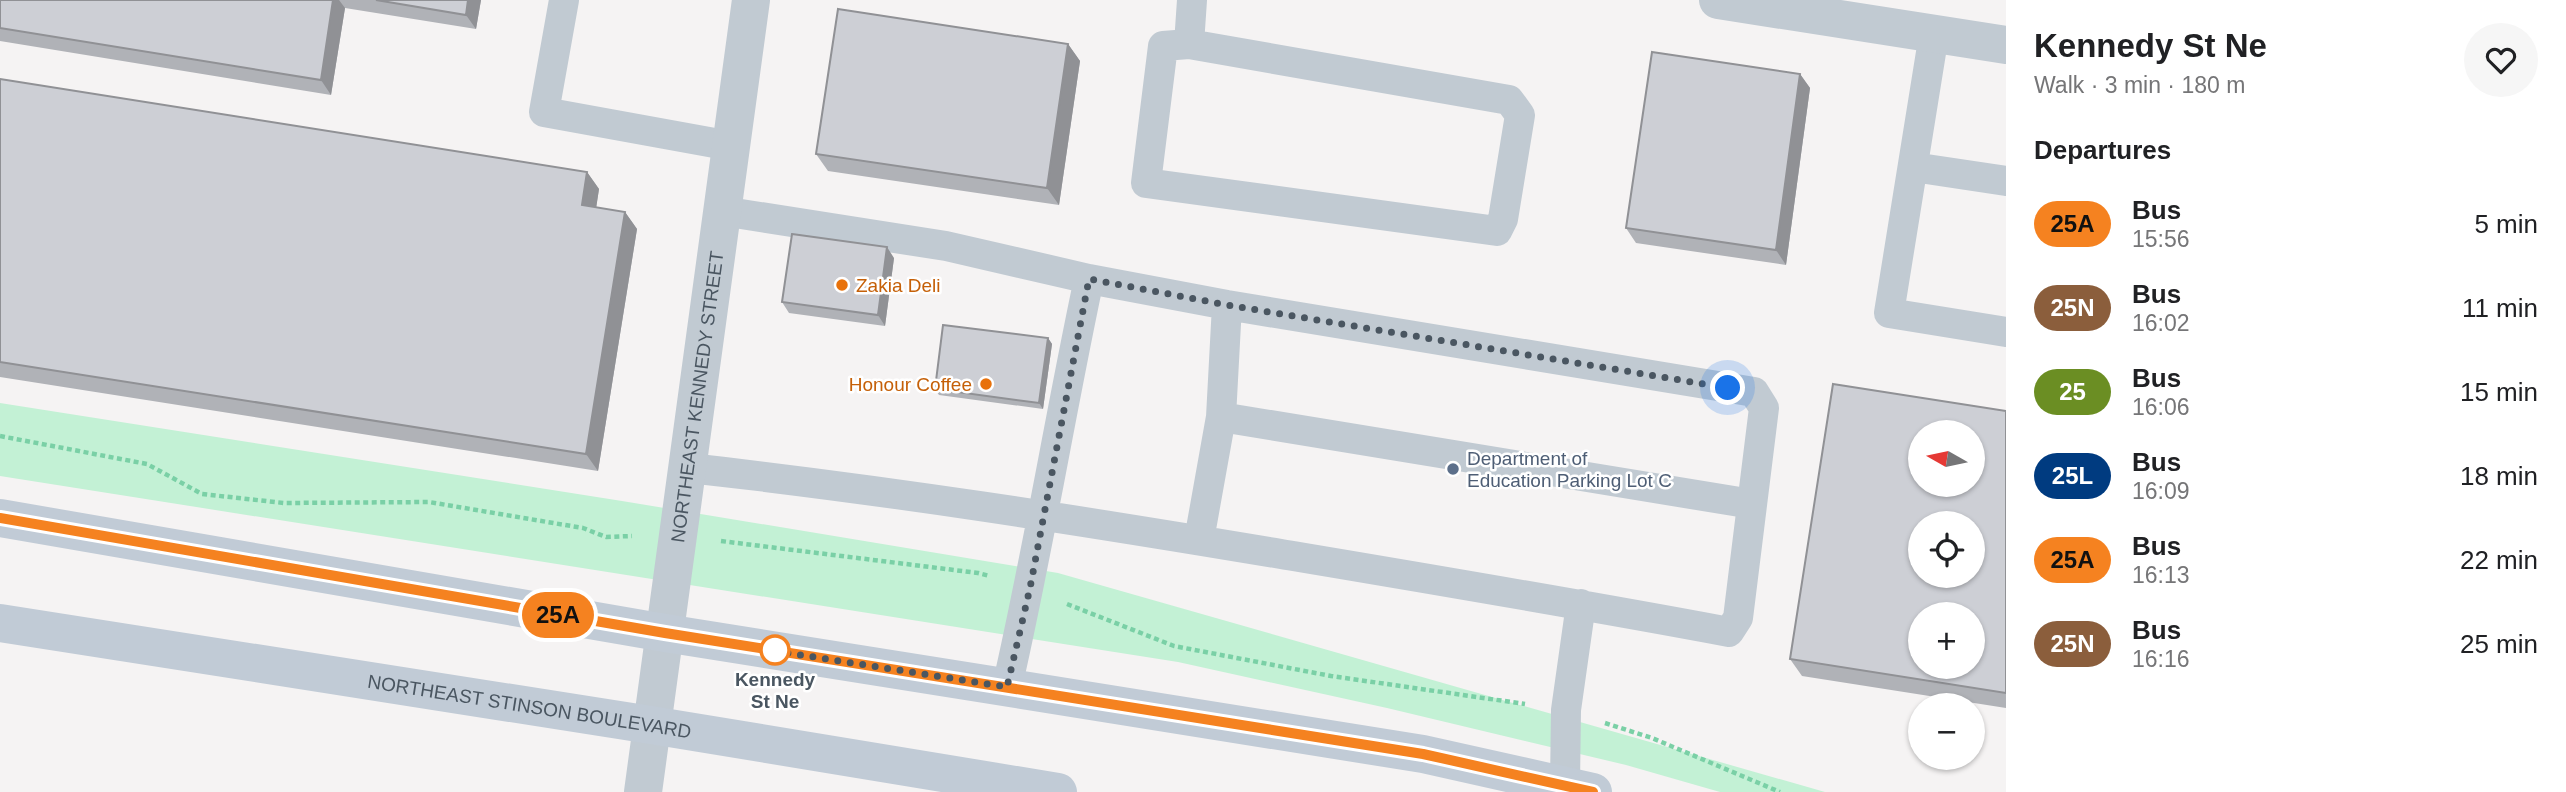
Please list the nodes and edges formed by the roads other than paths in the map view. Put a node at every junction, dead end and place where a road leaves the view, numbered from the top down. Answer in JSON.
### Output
{"nodes":[{"id":1,"x":564,"y":0,"type":"edge"},
{"id":2,"x":751,"y":0,"type":"edge"},
{"id":3,"x":1192,"y":0,"type":"edge"},
{"id":4,"x":1718,"y":0,"type":"edge"},
{"id":5,"x":1934,"y":34,"type":"junction"},
{"id":6,"x":1189,"y":44,"type":"junction"},
{"id":7,"x":2006,"y":45,"type":"edge"},
{"id":8,"x":732,"y":146,"type":"junction"},
{"id":9,"x":1913,"y":167,"type":"junction"},
{"id":10,"x":2006,"y":181,"type":"edge"},
{"id":11,"x":722,"y":211,"type":"junction"},
{"id":12,"x":1089,"y":279,"type":"junction"},
{"id":13,"x":1227,"y":305,"type":"junction"},
{"id":14,"x":2006,"y":331,"type":"edge"},
{"id":15,"x":1221,"y":417,"type":"junction"},
{"id":16,"x":689,"y":468,"type":"junction"},
{"id":17,"x":1752,"y":504,"type":"junction"},
{"id":18,"x":1042,"y":516,"type":"junction"},
{"id":19,"x":0,"y":518,"type":"edge"},
{"id":20,"x":1199,"y":540,"type":"junction"},
{"id":21,"x":1581,"y":604,"type":"junction"},
{"id":22,"x":0,"y":623,"type":"edge"},
{"id":23,"x":665,"y":633,"type":"junction"},
{"id":24,"x":1007,"y":687,"type":"junction"},
{"id":25,"x":651,"y":725,"type":"junction"},
{"id":26,"x":1579,"y":788,"type":"edge"},
{"id":27,"x":643,"y":792,"type":"edge"},
{"id":28,"x":1058,"y":792,"type":"edge"}],
"edges":[{"from":1,"to":8,"type":"lane"},
{"from":2,"to":8,"type":"street","name":"NORTHEAST KENNEDY STREET"},
{"from":3,"to":6,"type":"lane"},
{"from":4,"to":5,"type":"street"},
{"from":5,"to":7,"type":"street"},
{"from":5,"to":9,"type":"lane"},
{"from":6,"to":6,"type":"lane"},
{"from":8,"to":11,"type":"street","name":"NORTHEAST KENNEDY STREET"},
{"from":9,"to":10,"type":"lane"},
{"from":9,"to":14,"type":"lane"},
{"from":11,"to":12,"type":"lane"},
{"from":11,"to":16,"type":"street","name":"NORTHEAST KENNEDY STREET"},
{"from":12,"to":13,"type":"lane"},
{"from":12,"to":18,"type":"lane"},
{"from":13,"to":15,"type":"lane"},
{"from":13,"to":17,"type":"lane"},
{"from":15,"to":17,"type":"lane"},
{"from":15,"to":20,"type":"lane"},
{"from":16,"to":18,"type":"lane"},
{"from":16,"to":23,"type":"street","name":"NORTHEAST KENNEDY STREET"},
{"from":17,"to":21,"type":"lane"},
{"from":18,"to":20,"type":"lane"},
{"from":18,"to":24,"type":"lane"},
{"from":19,"to":23,"type":"main road"},
{"from":20,"to":21,"type":"lane"},
{"from":21,"to":26,"type":"lane"},
{"from":22,"to":25,"type":"main road","name":"NORTHEAST STINSON BOULEVARD"},
{"from":23,"to":24,"type":"main road"},
{"from":23,"to":25,"type":"street","name":"NORTHEAST KENNEDY STREET"},
{"from":24,"to":26,"type":"main road"},
{"from":25,"to":27,"type":"street","name":"NORTHEAST KENNEDY STREET"},
{"from":25,"to":28,"type":"main road","name":"NORTHEAST STINSON BOULEVARD"}]}
